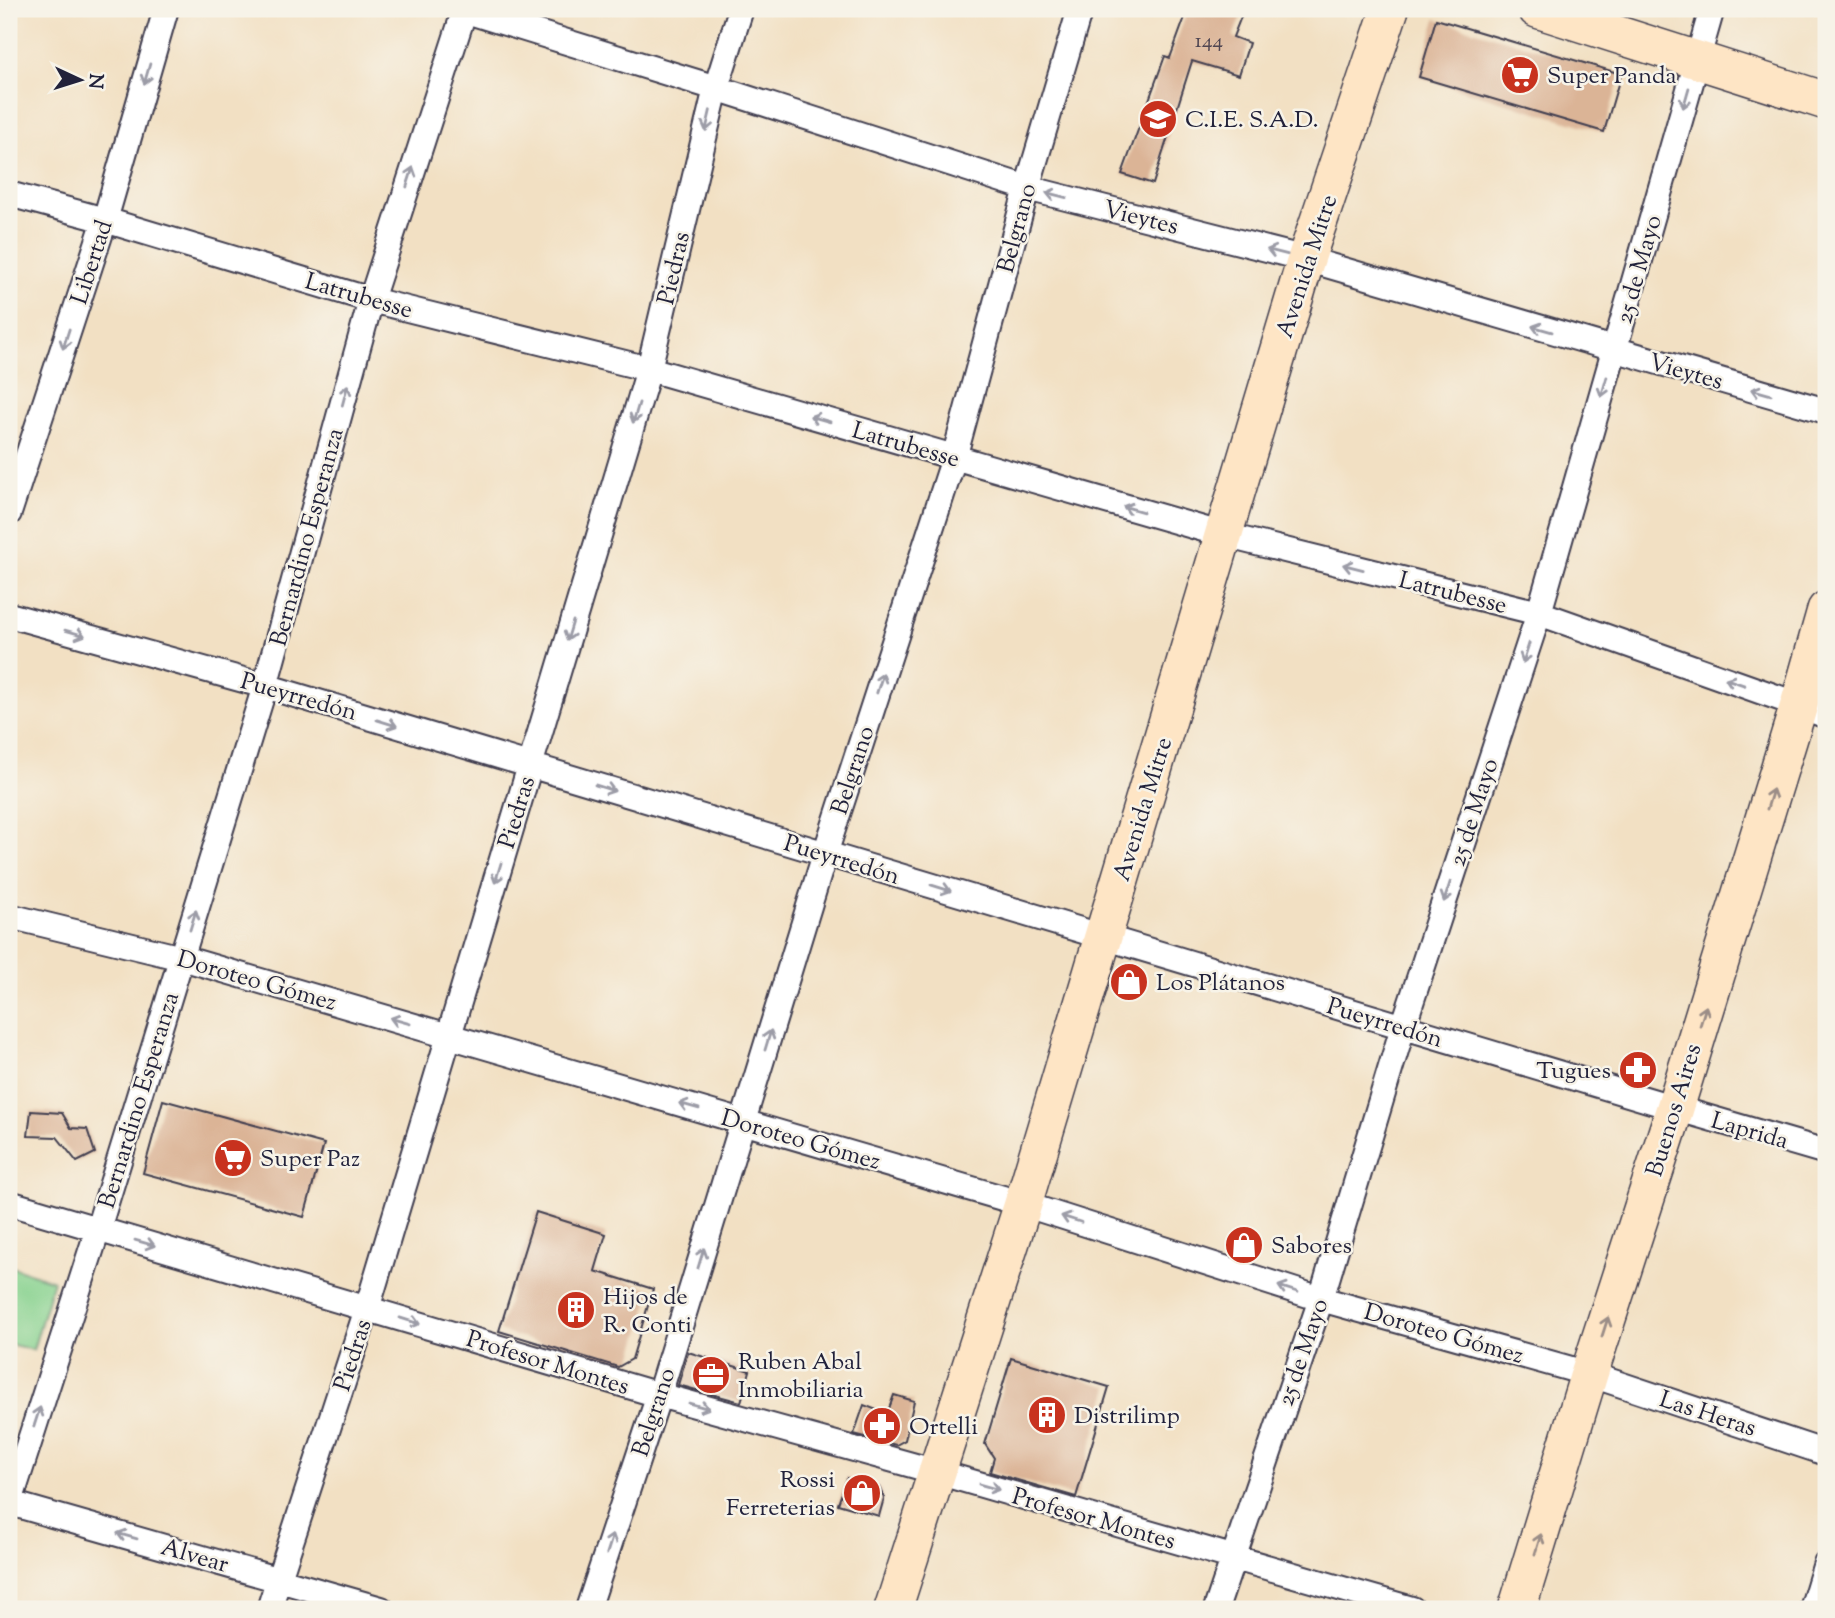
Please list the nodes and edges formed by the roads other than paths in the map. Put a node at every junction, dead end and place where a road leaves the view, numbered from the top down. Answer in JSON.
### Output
{"nodes":[{"id":1,"x":166,"y":9,"type":"edge"},
{"id":2,"x":463,"y":9,"type":"edge"},
{"id":3,"x":741,"y":9,"type":"edge"},
{"id":4,"x":1080,"y":9,"type":"edge"},
{"id":5,"x":1390,"y":9,"type":"edge"},
{"id":6,"x":1536,"y":9,"type":"edge"},
{"id":7,"x":1712,"y":9,"type":"edge"},
{"id":8,"x":1696,"y":60,"type":"junction"},
{"id":9,"x":716,"y":88,"type":"junction"},
{"id":10,"x":1826,"y":102,"type":"edge"},
{"id":11,"x":1027,"y":188,"type":"junction"},
{"id":12,"x":9,"y":194,"type":"edge"},
{"id":13,"x":105,"y":220,"type":"junction"},
{"id":14,"x":1306,"y":259,"type":"junction"},
{"id":15,"x":371,"y":300,"type":"junction"},
{"id":16,"x":1615,"y":351,"type":"junction"},
{"id":17,"x":649,"y":369,"type":"junction"},
{"id":18,"x":1826,"y":411,"type":"edge"},
{"id":19,"x":954,"y":458,"type":"junction"},
{"id":20,"x":9,"y":513,"type":"edge"},
{"id":21,"x":1224,"y":535,"type":"junction"},
{"id":22,"x":1826,"y":610,"type":"edge"},
{"id":23,"x":1539,"y":614,"type":"junction"},
{"id":24,"x":9,"y":615,"type":"edge"},
{"id":25,"x":265,"y":686,"type":"junction"},
{"id":26,"x":1813,"y":710,"type":"edge"},
{"id":27,"x":530,"y":765,"type":"junction"},
{"id":28,"x":825,"y":854,"type":"junction"},
{"id":29,"x":9,"y":916,"type":"edge"},
{"id":30,"x":1104,"y":937,"type":"junction"},
{"id":31,"x":182,"y":958,"type":"junction"},
{"id":32,"x":1403,"y":1027,"type":"junction"},
{"id":33,"x":449,"y":1036,"type":"junction"},
{"id":34,"x":1675,"y":1108,"type":"junction"},
{"id":35,"x":743,"y":1122,"type":"junction"},
{"id":36,"x":1826,"y":1152,"type":"edge"},
{"id":37,"x":9,"y":1203,"type":"edge"},
{"id":38,"x":1023,"y":1204,"type":"junction"},
{"id":39,"x":98,"y":1229,"type":"junction"},
{"id":40,"x":1321,"y":1299,"type":"junction"},
{"id":41,"x":367,"y":1309,"type":"junction"},
{"id":42,"x":1590,"y":1374,"type":"junction"},
{"id":43,"x":659,"y":1395,"type":"junction"},
{"id":44,"x":1826,"y":1453,"type":"edge"},
{"id":45,"x":937,"y":1472,"type":"junction"},
{"id":46,"x":9,"y":1504,"type":"edge"},
{"id":47,"x":1232,"y":1558,"type":"junction"},
{"id":48,"x":1826,"y":1563,"type":"edge"},
{"id":49,"x":279,"y":1579,"type":"junction"},
{"id":50,"x":269,"y":1609,"type":"edge"},
{"id":51,"x":381,"y":1609,"type":"edge"},
{"id":52,"x":588,"y":1609,"type":"edge"},
{"id":53,"x":893,"y":1609,"type":"edge"},
{"id":54,"x":1216,"y":1609,"type":"edge"},
{"id":55,"x":1412,"y":1609,"type":"edge"},
{"id":56,"x":1517,"y":1609,"type":"edge"},
{"id":57,"x":1812,"y":1609,"type":"edge"}],
"edges":[{"from":1,"to":13,"type":"street","name":"Libertad","one_way":true},
{"from":2,"to":9,"type":"street","name":"Vieytes"},
{"from":15,"to":2,"type":"street","name":"Bernardino Esperanza","one_way":true},
{"from":3,"to":9,"type":"street","name":"Piedras"},
{"from":4,"to":11,"type":"street","name":"Belgrano"},
{"from":5,"to":14,"type":"main road","name":"Avenida Mitre"},
{"from":6,"to":8,"type":"main road"},
{"from":7,"to":8,"type":"street","name":"25 de Mayo"},
{"from":8,"to":10,"type":"main road"},
{"from":8,"to":16,"type":"street","name":"25 de Mayo","one_way":true},
{"from":9,"to":11,"type":"street","name":"Vieytes"},
{"from":9,"to":17,"type":"street","name":"Piedras","one_way":true},
{"from":14,"to":11,"type":"street","name":"Vieytes","one_way":true},
{"from":11,"to":19,"type":"street","name":"Belgrano"},
{"from":12,"to":13,"type":"street","name":"Latrubesse"},
{"from":13,"to":15,"type":"street","name":"Latrubesse"},
{"from":13,"to":20,"type":"street","name":"Libertad","one_way":true},
{"from":16,"to":14,"type":"street","name":"Vieytes","one_way":true},
{"from":14,"to":21,"type":"main road","name":"Avenida Mitre"},
{"from":15,"to":17,"type":"street","name":"Latrubesse"},
{"from":25,"to":15,"type":"street","name":"Bernardino Esperanza","one_way":true},
{"from":18,"to":16,"type":"street","name":"Vieytes","one_way":true},
{"from":16,"to":23,"type":"street","name":"25 de Mayo","one_way":true},
{"from":19,"to":17,"type":"street","name":"Latrubesse","one_way":true},
{"from":17,"to":27,"type":"street","name":"Piedras","one_way":true},
{"from":21,"to":19,"type":"street","name":"Latrubesse","one_way":true},
{"from":28,"to":19,"type":"street","name":"Belgrano","one_way":true},
{"from":23,"to":21,"type":"street","name":"Latrubesse","one_way":true},
{"from":21,"to":30,"type":"main road","name":"Avenida Mitre"},
{"from":22,"to":26,"type":"main road","name":"Buenos Aires"},
{"from":26,"to":23,"type":"street","name":"Latrubesse","one_way":true},
{"from":23,"to":32,"type":"street","name":"25 de Mayo","one_way":true},
{"from":24,"to":25,"type":"street","name":"Pueyrredón","one_way":true},
{"from":25,"to":27,"type":"street","name":"Pueyrredón","one_way":true},
{"from":31,"to":25,"type":"street","name":"Bernardino Esperanza","one_way":true},
{"from":34,"to":26,"type":"main road","name":"Buenos Aires","one_way":true},
{"from":27,"to":28,"type":"street","name":"Pueyrredón","one_way":true},
{"from":27,"to":33,"type":"street","name":"Piedras","one_way":true},
{"from":28,"to":30,"type":"street","name":"Pueyrredón","one_way":true},
{"from":35,"to":28,"type":"street","name":"Belgrano","one_way":true},
{"from":29,"to":31,"type":"street","name":"Doroteo Gómez"},
{"from":30,"to":32,"type":"street","name":"Pueyrredón"},
{"from":30,"to":38,"type":"main road","name":"Avenida Mitre"},
{"from":33,"to":31,"type":"street","name":"Doroteo Gómez","one_way":true},
{"from":31,"to":39,"type":"street","name":"Bernardino Esperanza"},
{"from":32,"to":34,"type":"street","name":"Pueyrredón"},
{"from":32,"to":40,"type":"street","name":"25 de Mayo"},
{"from":35,"to":33,"type":"street","name":"Doroteo Gómez","one_way":true},
{"from":33,"to":41,"type":"street","name":"Piedras"},
{"from":34,"to":36,"type":"street","name":"Laprida"},
{"from":42,"to":34,"type":"main road","name":"Buenos Aires","one_way":true},
{"from":35,"to":38,"type":"street","name":"Doroteo Gómez"},
{"from":43,"to":35,"type":"street","name":"Belgrano","one_way":true},
{"from":37,"to":39,"type":"street","name":"Profesor Montes"},
{"from":40,"to":38,"type":"street","name":"Doroteo Gómez","one_way":true},
{"from":38,"to":45,"type":"main road","name":"Avenida Mitre"},
{"from":39,"to":41,"type":"street","name":"Profesor Montes","one_way":true},
{"from":46,"to":39,"type":"street","name":"Bernardino Esperanza","one_way":true},
{"from":40,"to":42,"type":"street","name":"Doroteo Gómez"},
{"from":40,"to":47,"type":"street","name":"25 de Mayo"},
{"from":41,"to":43,"type":"street","name":"Profesor Montes","one_way":true},
{"from":41,"to":49,"type":"street","name":"Piedras"},
{"from":42,"to":44,"type":"street","name":"Las Heras"},
{"from":56,"to":42,"type":"main road","name":"Buenos Aires","one_way":true},
{"from":43,"to":45,"type":"street","name":"Profesor Montes","one_way":true},
{"from":52,"to":43,"type":"street","name":"Belgrano","one_way":true},
{"from":45,"to":47,"type":"street","name":"Profesor Montes","one_way":true},
{"from":45,"to":53,"type":"main road","name":"Avenida Mitre"},
{"from":49,"to":46,"type":"street","name":"Alvear","one_way":true},
{"from":47,"to":54,"type":"street","name":"25 de Mayo"},
{"from":47,"to":55,"type":"street","name":"Profesor Montes"},
{"from":48,"to":57,"type":"street"},
{"from":49,"to":50,"type":"street","name":"Piedras"},
{"from":49,"to":51,"type":"street","name":"Alvear"}]}
